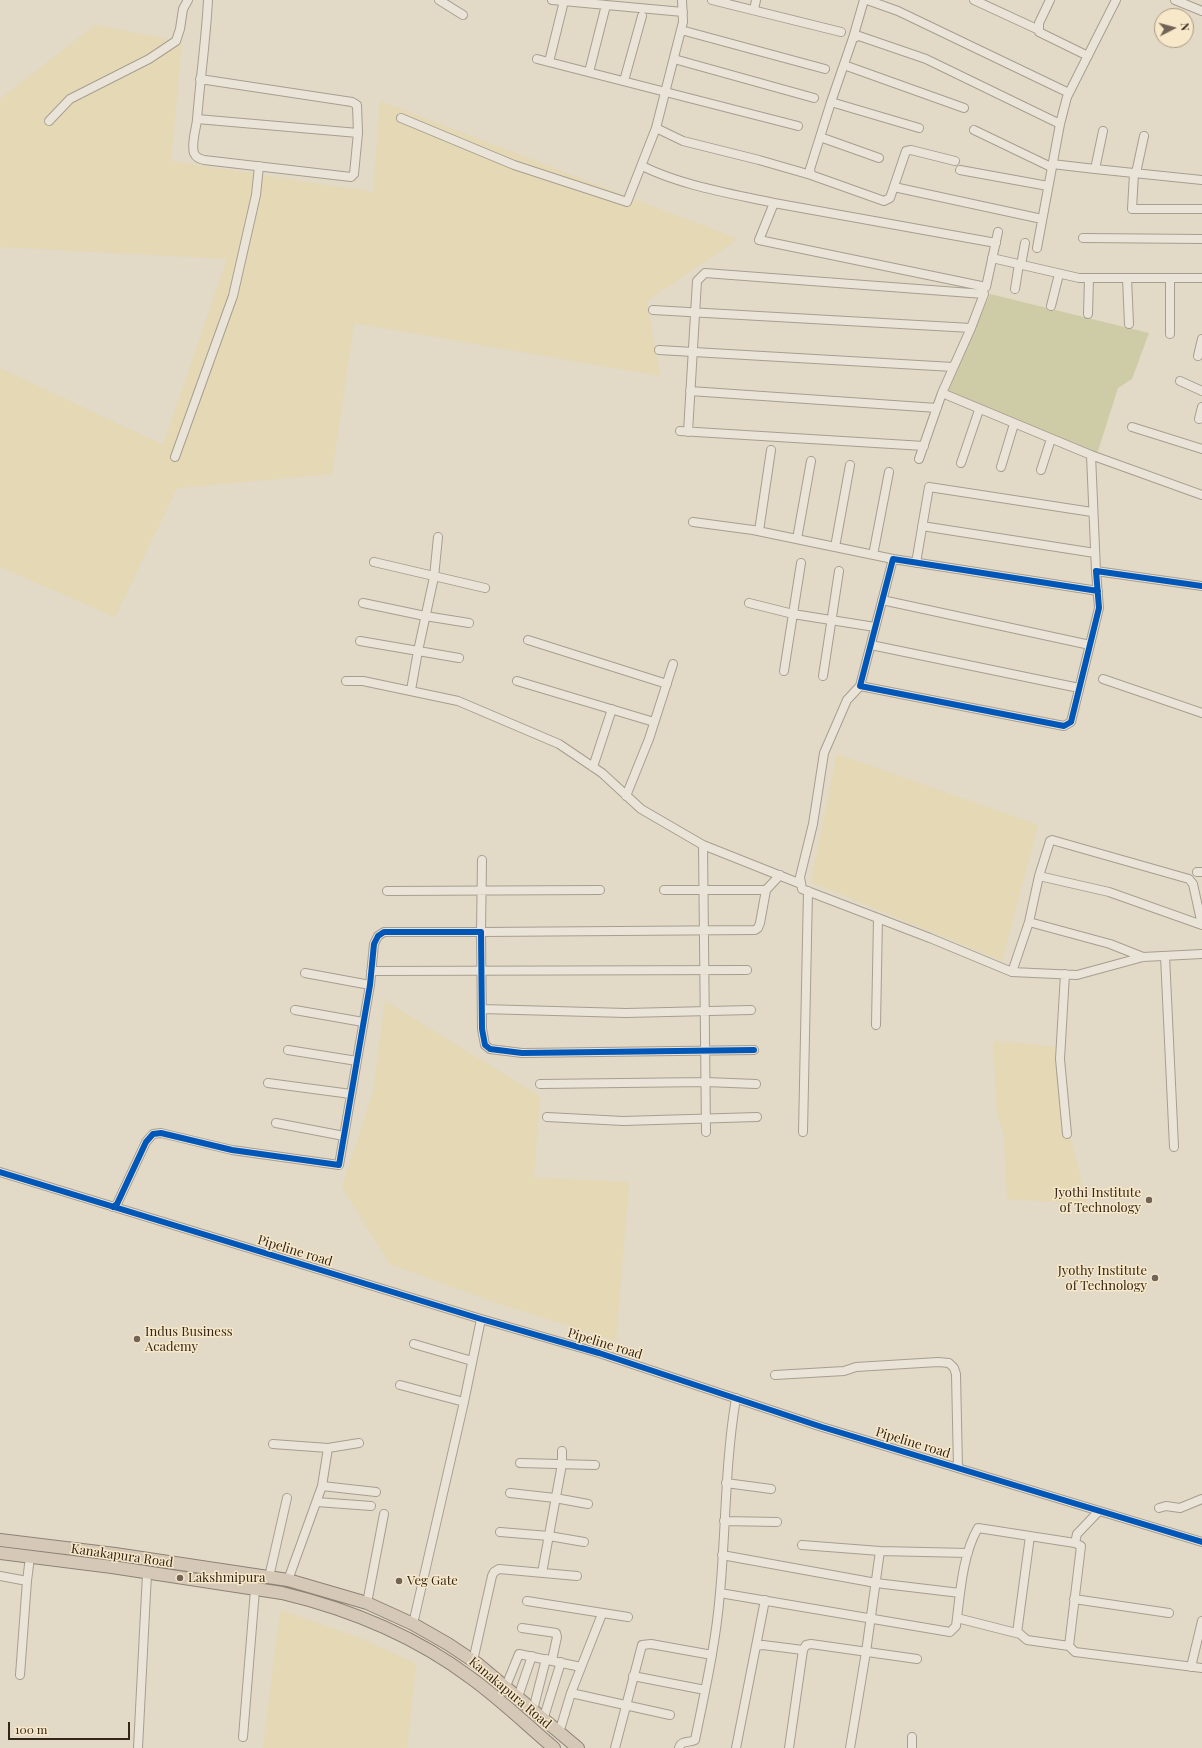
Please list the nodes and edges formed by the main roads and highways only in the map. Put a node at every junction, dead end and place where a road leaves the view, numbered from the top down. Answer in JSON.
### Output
{"nodes":[{"id":1,"x":0,"y":1540,"type":"edge"},
{"id":2,"x":0,"y":1552,"type":"edge"},
{"id":3,"x":554,"y":1748,"type":"edge"},
{"id":4,"x":578,"y":1748,"type":"edge"}],
"edges":[{"from":1,"to":4,"type":"highway","name":"Kanakapura Road"},
{"from":2,"to":3,"type":"highway","name":"Kanakapura Road"}]}
